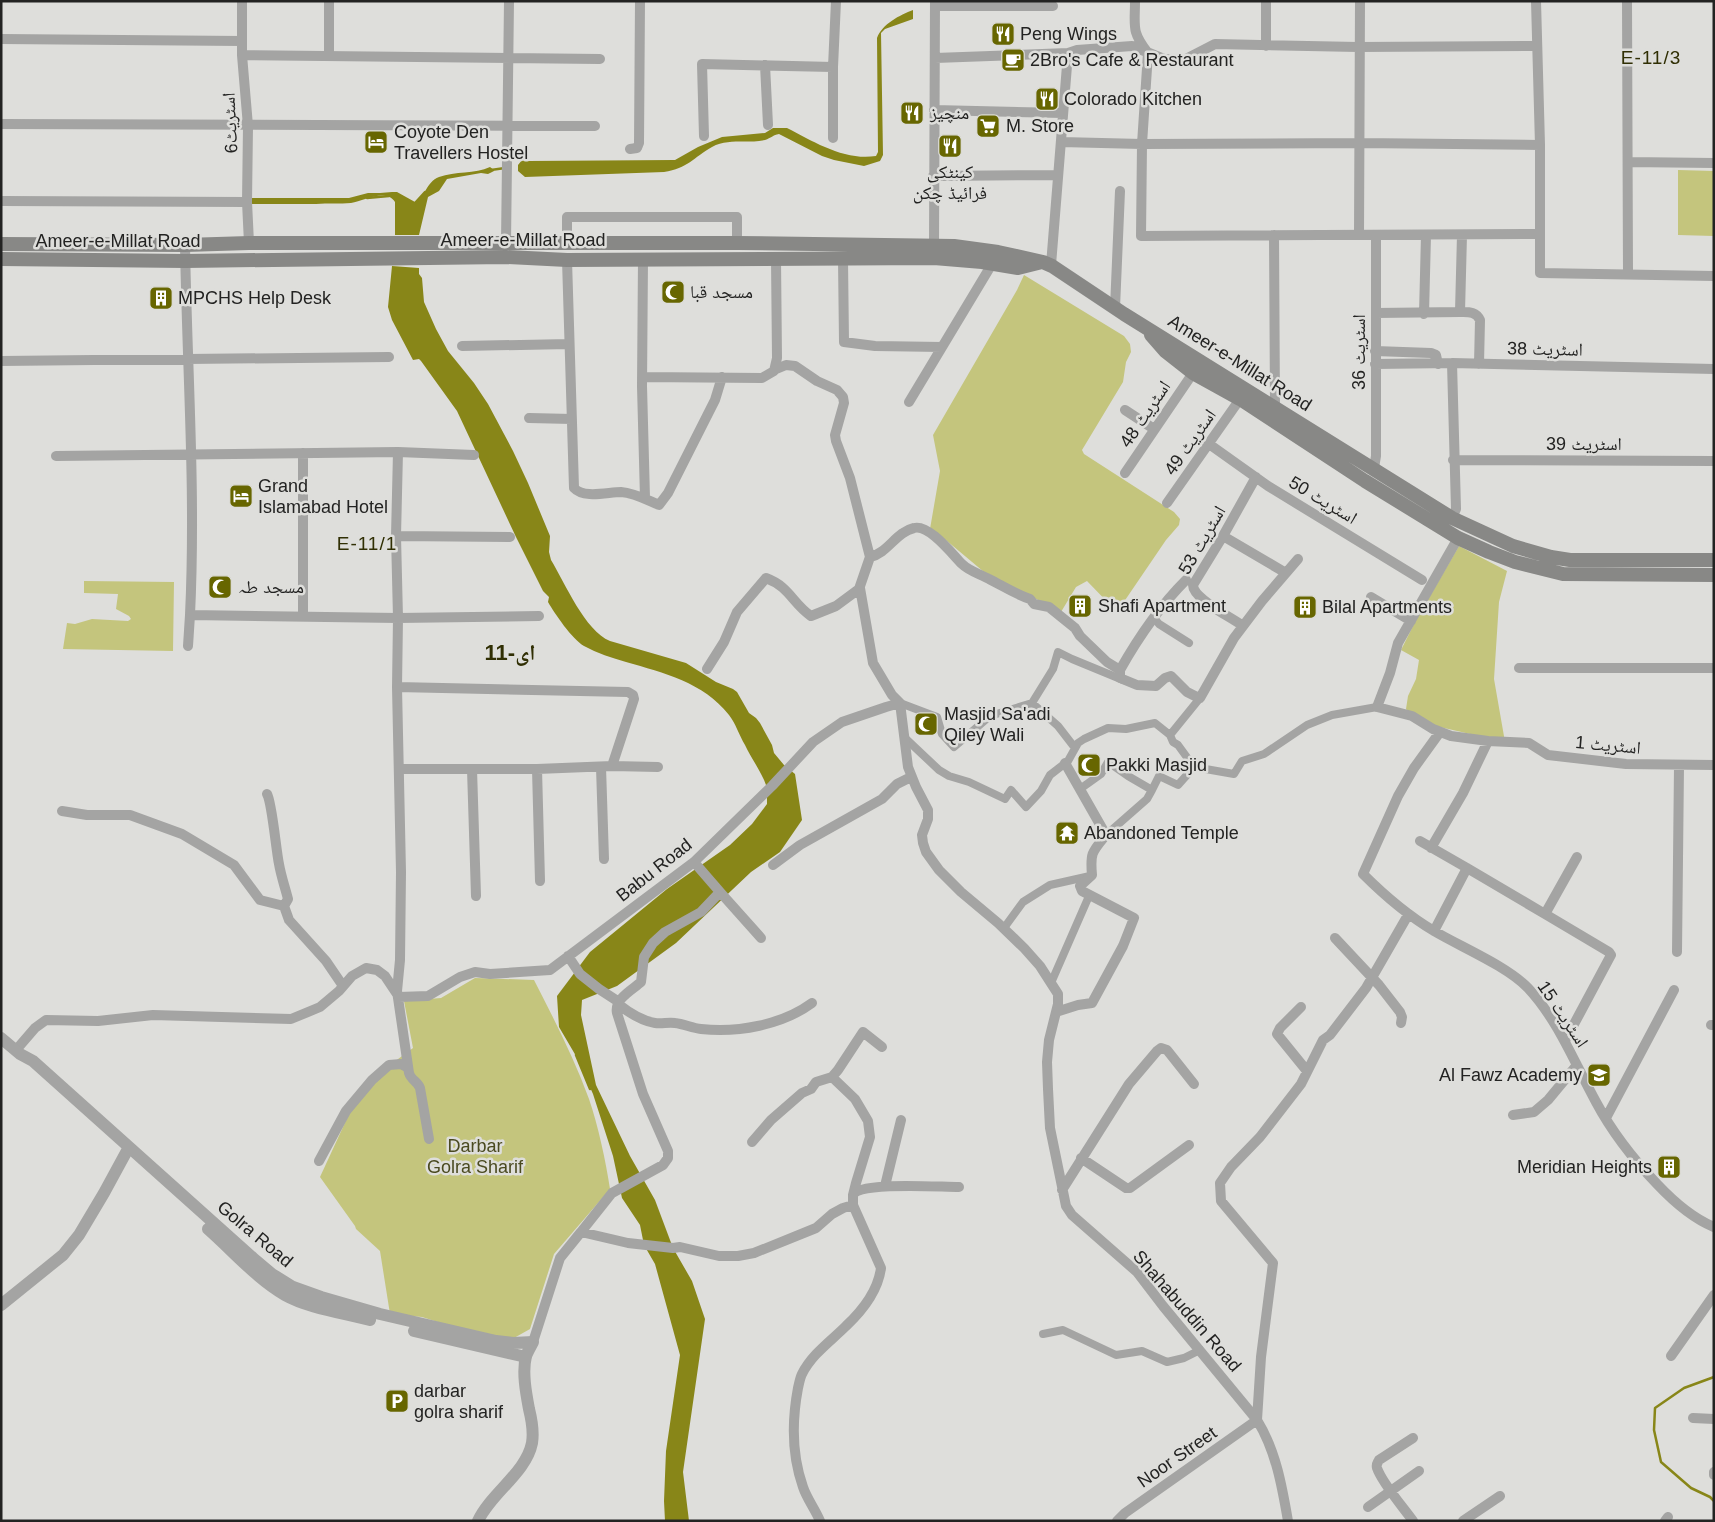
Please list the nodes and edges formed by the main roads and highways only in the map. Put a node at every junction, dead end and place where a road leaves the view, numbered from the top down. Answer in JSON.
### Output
{"nodes":[{"id":1,"x":737,"y":243,"type":"junction"},
{"id":2,"x":1,"y":244,"type":"edge"},
{"id":3,"x":934,"y":252,"type":"junction"},
{"id":4,"x":1,"y":259,"type":"edge"},
{"id":5,"x":736,"y":259,"type":"junction"},
{"id":6,"x":1047,"y":263,"type":"junction"},
{"id":7,"x":1145,"y":326,"type":"junction"},
{"id":8,"x":1374,"y":468,"type":"junction"},
{"id":9,"x":1365,"y":481,"type":"junction"},
{"id":10,"x":1714,"y":560,"type":"edge"},
{"id":11,"x":1714,"y":575,"type":"edge"}],
"edges":[{"from":1,"to":2,"type":"main road","name":"Ameer-e-Millat Road"},
{"from":1,"to":3,"type":"main road","name":"Ameer-e-Millat Road"},
{"from":1,"to":5,"type":"main road"},
{"from":3,"to":5,"type":"main road","name":"Ameer-e-Millat Road"},
{"from":3,"to":6,"type":"main road"},
{"from":3,"to":6,"type":"main road","name":"Ameer-e-Millat Road"},
{"from":4,"to":5,"type":"main road","name":"Ameer-e-Millat Road"},
{"from":6,"to":7,"type":"main road"},
{"from":7,"to":8,"type":"main road","name":"Ameer-e-Millat Road"},
{"from":7,"to":9,"type":"main road","name":"Ameer-e-Millat Road"},
{"from":8,"to":9,"type":"main road"},
{"from":8,"to":10,"type":"main road","name":"Ameer-e-Millat Road"},
{"from":9,"to":11,"type":"main road","name":"Ameer-e-Millat Road"}]}
